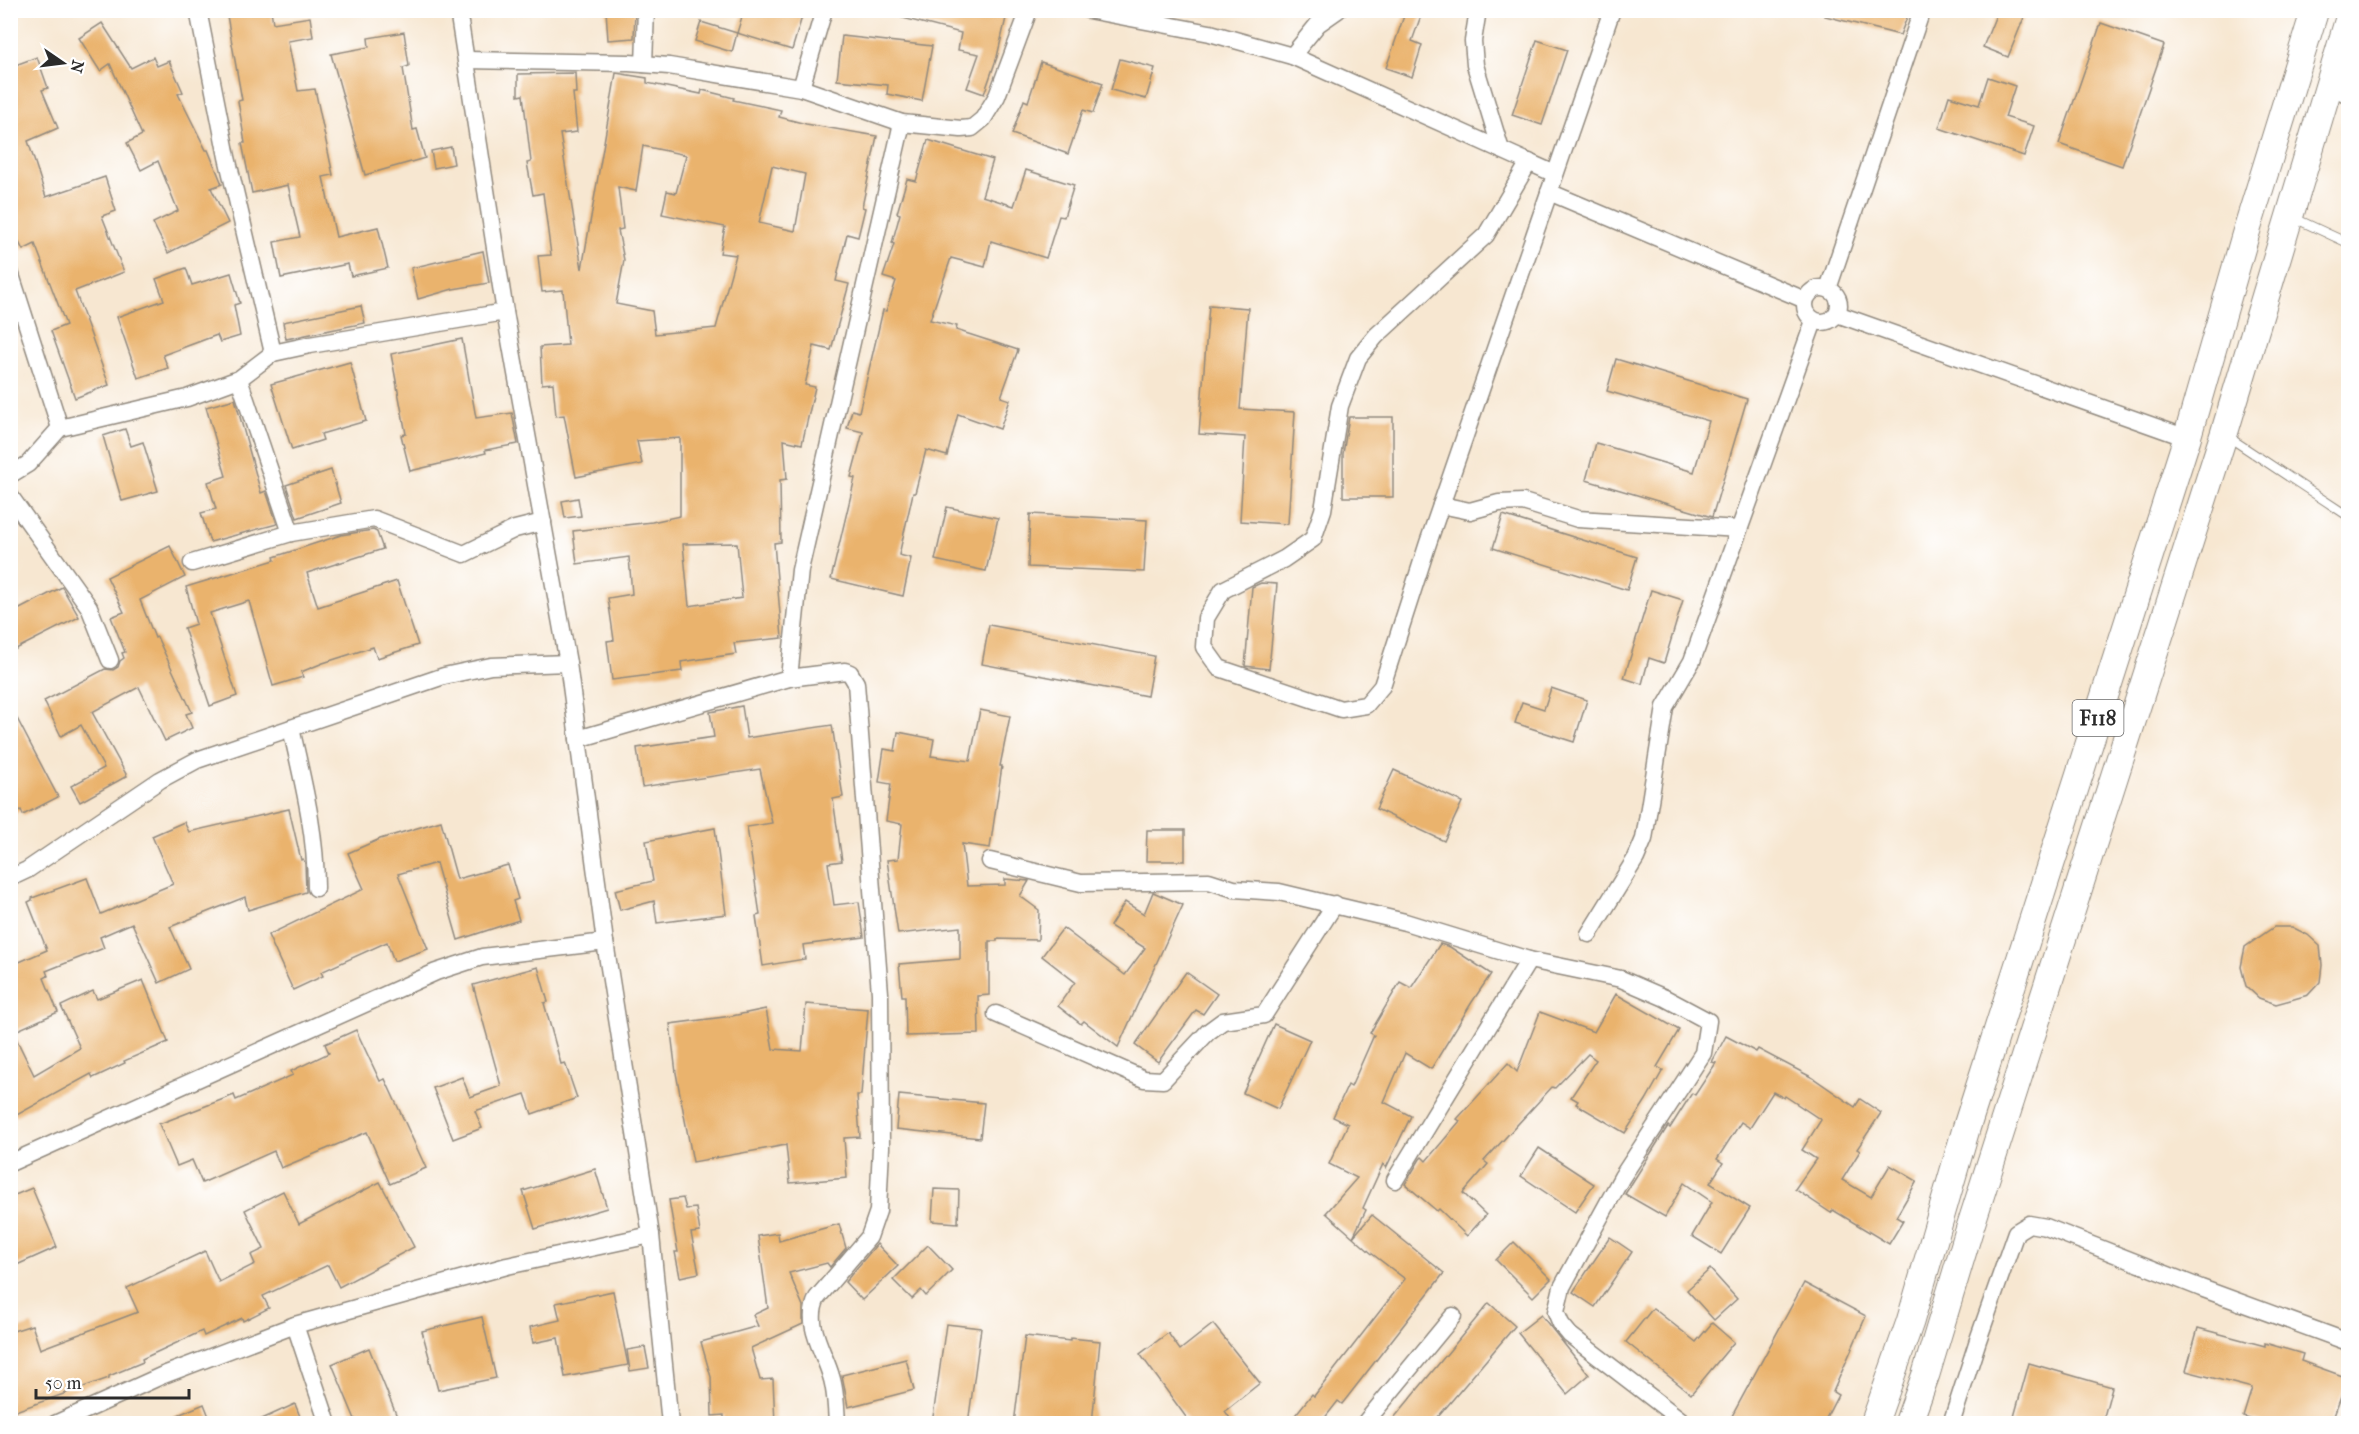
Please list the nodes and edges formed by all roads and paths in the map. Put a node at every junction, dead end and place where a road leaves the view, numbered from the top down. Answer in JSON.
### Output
{"nodes":[{"id":1,"x":198,"y":10,"type":"edge"},
{"id":2,"x":458,"y":10,"type":"edge"},
{"id":3,"x":646,"y":10,"type":"edge"},
{"id":4,"x":824,"y":10,"type":"edge"},
{"id":5,"x":1029,"y":10,"type":"edge"},
{"id":6,"x":1088,"y":10,"type":"edge"},
{"id":7,"x":1338,"y":10,"type":"edge"},
{"id":8,"x":1478,"y":10,"type":"edge"},
{"id":9,"x":1612,"y":10,"type":"edge"},
{"id":10,"x":1922,"y":10,"type":"edge"},
{"id":11,"x":2315,"y":10,"type":"edge"},
{"id":12,"x":2349,"y":22,"type":"edge"},
{"id":13,"x":1292,"y":56,"type":"junction"},
{"id":14,"x":467,"y":60,"type":"junction"},
{"id":15,"x":644,"y":64,"type":"junction"},
{"id":16,"x":801,"y":88,"type":"junction"},
{"id":17,"x":2339,"y":89,"type":"edge"},
{"id":18,"x":902,"y":123,"type":"junction"},
{"id":19,"x":1501,"y":150,"type":"junction"},
{"id":20,"x":1529,"y":162,"type":"junction"},
{"id":21,"x":1555,"y":174,"type":"junction"},
{"id":22,"x":1549,"y":192,"type":"junction"},
{"id":23,"x":2289,"y":216,"type":"junction"},
{"id":24,"x":2349,"y":243,"type":"edge"},
{"id":25,"x":10,"y":272,"type":"edge"},
{"id":26,"x":1828,"y":289,"type":"junction"},
{"id":27,"x":16,"y":300,"type":"edge"},
{"id":28,"x":1805,"y":300,"type":"junction"},
{"id":29,"x":505,"y":312,"type":"junction"},
{"id":30,"x":1837,"y":314,"type":"junction"},
{"id":31,"x":1814,"y":321,"type":"junction"},
{"id":32,"x":273,"y":353,"type":"junction"},
{"id":33,"x":238,"y":379,"type":"junction"},
{"id":34,"x":60,"y":428,"type":"junction"},
{"id":35,"x":2224,"y":434,"type":"junction"},
{"id":36,"x":2187,"y":438,"type":"junction"},
{"id":37,"x":10,"y":475,"type":"edge"},
{"id":38,"x":10,"y":496,"type":"edge"},
{"id":39,"x":1441,"y":505,"type":"junction"},
{"id":40,"x":2349,"y":516,"type":"edge"},
{"id":41,"x":543,"y":522,"type":"junction"},
{"id":42,"x":1739,"y":529,"type":"junction"},
{"id":43,"x":291,"y":533,"type":"junction"},
{"id":44,"x":192,"y":563,"type":"dead end"},
{"id":45,"x":110,"y":660,"type":"dead end"},
{"id":46,"x":568,"y":663,"type":"junction"},
{"id":47,"x":789,"y":678,"type":"junction"},
{"id":48,"x":291,"y":728,"type":"junction"},
{"id":49,"x":578,"y":739,"type":"junction"},
{"id":50,"x":990,"y":861,"type":"dead end"},
{"id":51,"x":10,"y":878,"type":"edge"},
{"id":52,"x":316,"y":888,"type":"dead end"},
{"id":53,"x":1335,"y":904,"type":"junction"},
{"id":54,"x":1589,"y":934,"type":"dead end"},
{"id":55,"x":605,"y":942,"type":"junction"},
{"id":56,"x":1529,"y":960,"type":"junction"},
{"id":57,"x":996,"y":1014,"type":"dead end"},
{"id":58,"x":10,"y":1163,"type":"edge"},
{"id":59,"x":1395,"y":1180,"type":"dead end"},
{"id":60,"x":651,"y":1235,"type":"junction"},
{"id":61,"x":1453,"y":1316,"type":"dead end"},
{"id":62,"x":295,"y":1325,"type":"junction"},
{"id":63,"x":2349,"y":1342,"type":"edge"},
{"id":64,"x":55,"y":1424,"type":"edge"},
{"id":65,"x":328,"y":1424,"type":"edge"},
{"id":66,"x":670,"y":1424,"type":"edge"},
{"id":67,"x":837,"y":1424,"type":"edge"},
{"id":68,"x":1364,"y":1424,"type":"edge"},
{"id":69,"x":1686,"y":1424,"type":"edge"},
{"id":70,"x":1874,"y":1424,"type":"edge"},
{"id":71,"x":1908,"y":1424,"type":"edge"},
{"id":72,"x":1951,"y":1424,"type":"edge"}],
"edges":[{"from":1,"to":32,"type":"street"},
{"from":2,"to":14,"type":"street"},
{"from":3,"to":15,"type":"street"},
{"from":4,"to":16,"type":"street"},
{"from":5,"to":18,"type":"street"},
{"from":6,"to":13,"type":"street"},
{"from":7,"to":13,"type":"street"},
{"from":8,"to":19,"type":"street"},
{"from":9,"to":21,"type":"street"},
{"from":10,"to":26,"type":"street"},
{"from":11,"to":36,"type":"main road","number":"F118"},
{"from":12,"to":17,"type":"main road","number":"F118"},
{"from":13,"to":19,"type":"street"},
{"from":14,"to":15,"type":"street"},
{"from":14,"to":29,"type":"street"},
{"from":15,"to":16,"type":"street"},
{"from":16,"to":18,"type":"street"},
{"from":17,"to":23,"type":"main road","number":"F118"},
{"from":18,"to":47,"type":"street"},
{"from":19,"to":20,"type":"street"},
{"from":20,"to":21,"type":"street"},
{"from":20,"to":39,"type":"street"},
{"from":21,"to":22,"type":"street"},
{"from":22,"to":28,"type":"street"},
{"from":22,"to":39,"type":"street"},
{"from":23,"to":24,"type":"lane"},
{"from":23,"to":35,"type":"main road","number":"F118"},
{"from":25,"to":27,"type":"street"},
{"from":26,"to":28,"type":"street"},
{"from":26,"to":30,"type":"street"},
{"from":27,"to":34,"type":"street"},
{"from":28,"to":31,"type":"street"},
{"from":29,"to":32,"type":"street"},
{"from":29,"to":41,"type":"street"},
{"from":30,"to":31,"type":"street"},
{"from":30,"to":36,"type":"street"},
{"from":31,"to":42,"type":"street"},
{"from":32,"to":33,"type":"street"},
{"from":33,"to":34,"type":"street"},
{"from":33,"to":43,"type":"street"},
{"from":34,"to":37,"type":"street"},
{"from":35,"to":40,"type":"lane"},
{"from":35,"to":71,"type":"main road","number":"F118"},
{"from":36,"to":70,"type":"main road","number":"F118"},
{"from":38,"to":45,"type":"street"},
{"from":39,"to":42,"type":"street"},
{"from":41,"to":43,"type":"street"},
{"from":41,"to":46,"type":"street"},
{"from":42,"to":54,"type":"street"},
{"from":43,"to":44,"type":"street"},
{"from":46,"to":48,"type":"street"},
{"from":46,"to":49,"type":"street"},
{"from":47,"to":49,"type":"street"},
{"from":47,"to":67,"type":"street"},
{"from":48,"to":51,"type":"street"},
{"from":48,"to":52,"type":"street"},
{"from":49,"to":55,"type":"street"},
{"from":50,"to":53,"type":"street"},
{"from":53,"to":56,"type":"street"},
{"from":53,"to":57,"type":"street"},
{"from":55,"to":58,"type":"street"},
{"from":55,"to":60,"type":"street"},
{"from":56,"to":59,"type":"street"},
{"from":56,"to":69,"type":"street"},
{"from":60,"to":62,"type":"street"},
{"from":60,"to":66,"type":"street"},
{"from":61,"to":68,"type":"street"},
{"from":62,"to":64,"type":"street"},
{"from":62,"to":65,"type":"street"},
{"from":63,"to":72,"type":"street"}]}
